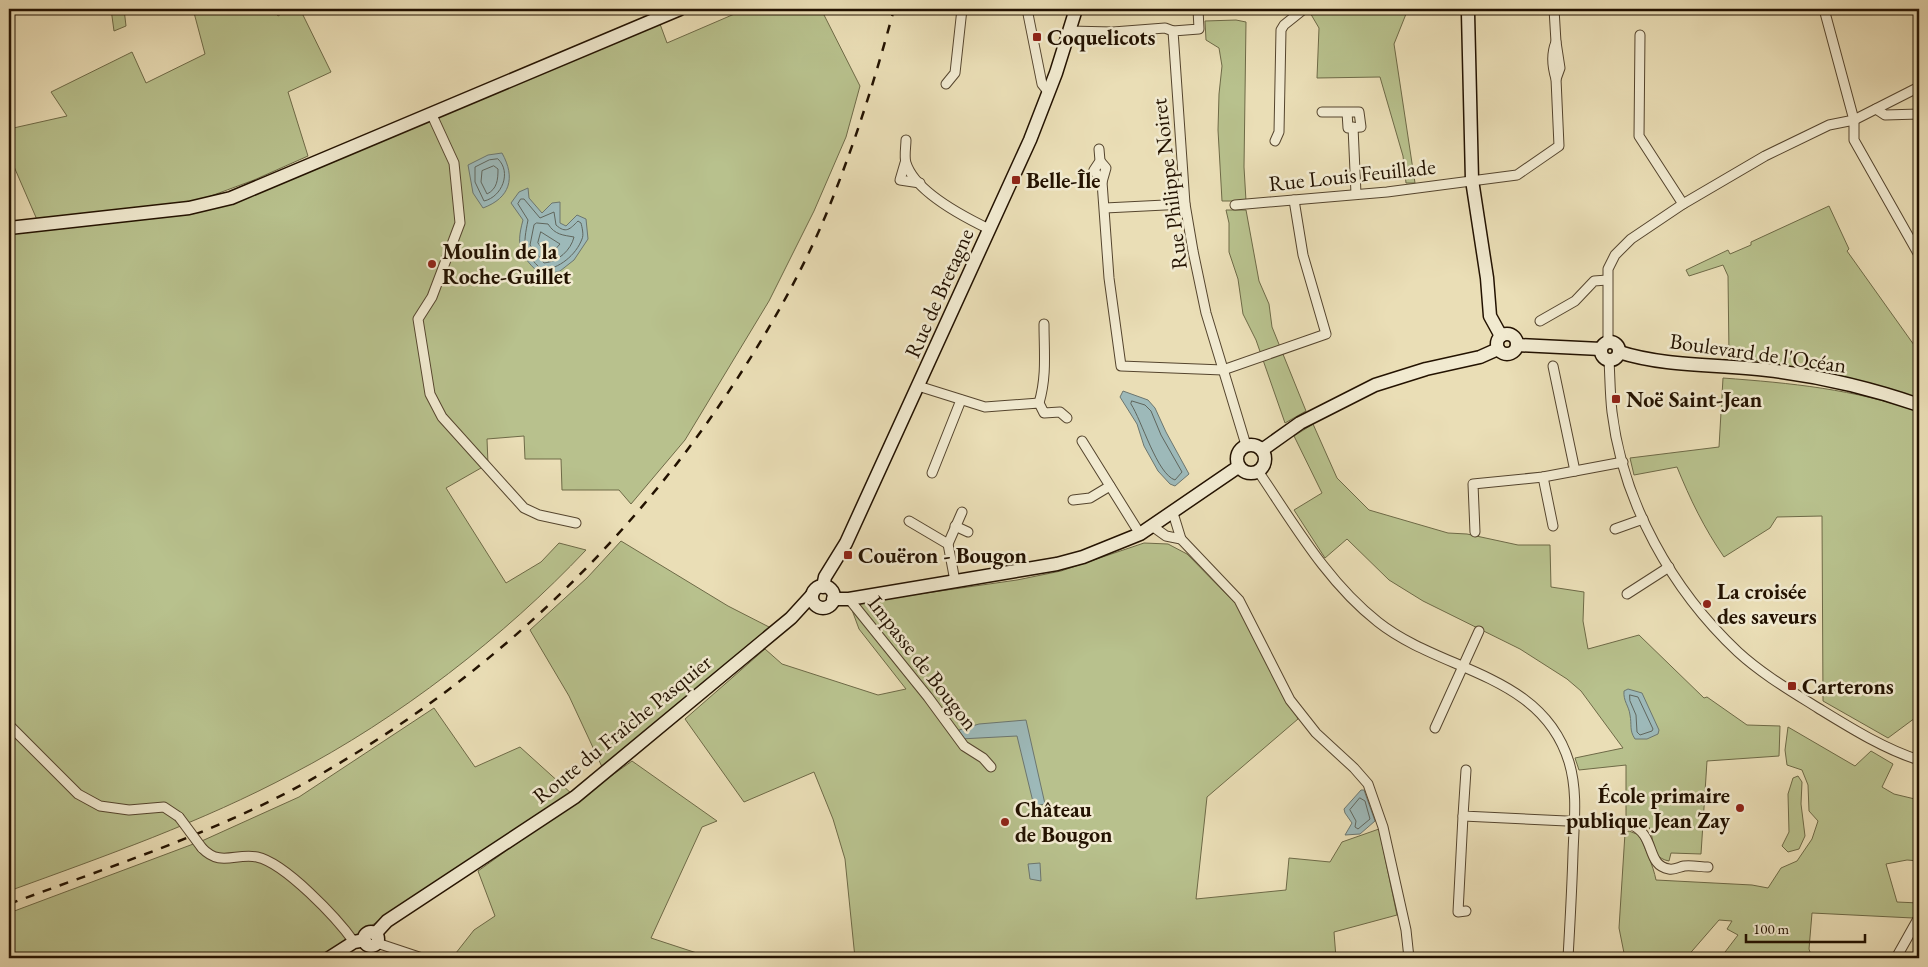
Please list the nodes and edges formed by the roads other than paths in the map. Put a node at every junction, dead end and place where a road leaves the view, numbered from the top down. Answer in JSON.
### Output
{"nodes":[{"id":1,"x":680,"y":9,"type":"edge"},
{"id":2,"x":962,"y":9,"type":"edge"},
{"id":3,"x":1027,"y":9,"type":"edge"},
{"id":4,"x":1076,"y":9,"type":"edge"},
{"id":5,"x":1198,"y":9,"type":"edge"},
{"id":6,"x":1304,"y":9,"type":"edge"},
{"id":7,"x":1554,"y":9,"type":"edge"},
{"id":8,"x":1824,"y":9,"type":"edge"},
{"id":9,"x":1468,"y":10,"type":"edge"},
{"id":10,"x":1069,"y":31,"type":"junction"},
{"id":11,"x":1173,"y":31,"type":"junction"},
{"id":12,"x":1640,"y":35,"type":"dead end"},
{"id":13,"x":946,"y":84,"type":"dead end"},
{"id":14,"x":1919,"y":87,"type":"edge"},
{"id":15,"x":1049,"y":93,"type":"junction"},
{"id":16,"x":1876,"y":109,"type":"junction"},
{"id":17,"x":1322,"y":112,"type":"dead end"},
{"id":18,"x":431,"y":113,"type":"junction"},
{"id":19,"x":1919,"y":114,"type":"edge"},
{"id":20,"x":1854,"y":120,"type":"junction"},
{"id":21,"x":906,"y":140,"type":"dead end"},
{"id":22,"x":1275,"y":140,"type":"dead end"},
{"id":23,"x":1099,"y":149,"type":"dead end"},
{"id":24,"x":905,"y":163,"type":"junction"},
{"id":25,"x":1472,"y":180,"type":"junction"},
{"id":26,"x":920,"y":184,"type":"junction"},
{"id":27,"x":1356,"y":194,"type":"junction"},
{"id":28,"x":1294,"y":200,"type":"junction"},
{"id":29,"x":1185,"y":204,"type":"junction"},
{"id":30,"x":1683,"y":204,"type":"junction"},
{"id":31,"x":1235,"y":205,"type":"dead end"},
{"id":32,"x":1105,"y":208,"type":"junction"},
{"id":33,"x":9,"y":228,"type":"edge"},
{"id":34,"x":989,"y":229,"type":"junction"},
{"id":35,"x":1919,"y":255,"type":"edge"},
{"id":36,"x":1607,"y":280,"type":"junction"},
{"id":37,"x":1540,"y":321,"type":"dead end"},
{"id":38,"x":1044,"y":324,"type":"dead end"},
{"id":39,"x":1501,"y":336,"type":"junction"},
{"id":40,"x":1517,"y":345,"type":"junction"},
{"id":41,"x":1498,"y":348,"type":"junction"},
{"id":42,"x":1610,"y":351,"type":"junction"},
{"id":43,"x":1553,"y":366,"type":"dead end"},
{"id":44,"x":1223,"y":370,"type":"junction"},
{"id":45,"x":918,"y":386,"type":"junction"},
{"id":46,"x":961,"y":400,"type":"junction"},
{"id":47,"x":1039,"y":403,"type":"junction"},
{"id":48,"x":1919,"y":405,"type":"edge"},
{"id":49,"x":1066,"y":418,"type":"dead end"},
{"id":50,"x":1082,"y":441,"type":"dead end"},
{"id":51,"x":1246,"y":446,"type":"junction"},
{"id":52,"x":1262,"y":450,"type":"junction"},
{"id":53,"x":1623,"y":462,"type":"junction"},
{"id":54,"x":1238,"y":467,"type":"junction"},
{"id":55,"x":1258,"y":471,"type":"junction"},
{"id":56,"x":1575,"y":471,"type":"junction"},
{"id":57,"x":932,"y":472,"type":"dead end"},
{"id":58,"x":1543,"y":477,"type":"junction"},
{"id":59,"x":1110,"y":486,"type":"junction"},
{"id":60,"x":1072,"y":500,"type":"dead end"},
{"id":61,"x":962,"y":512,"type":"dead end"},
{"id":62,"x":1173,"y":513,"type":"junction"},
{"id":63,"x":1643,"y":519,"type":"junction"},
{"id":64,"x":909,"y":521,"type":"dead end"},
{"id":65,"x":576,"y":522,"type":"dead end"},
{"id":66,"x":955,"y":526,"type":"junction"},
{"id":67,"x":1152,"y":526,"type":"junction"},
{"id":68,"x":1553,"y":526,"type":"dead end"},
{"id":69,"x":1616,"y":529,"type":"dead end"},
{"id":70,"x":968,"y":532,"type":"dead end"},
{"id":71,"x":1475,"y":532,"type":"dead end"},
{"id":72,"x":1140,"y":534,"type":"junction"},
{"id":73,"x":1181,"y":539,"type":"junction"},
{"id":74,"x":948,"y":544,"type":"junction"},
{"id":75,"x":1669,"y":568,"type":"junction"},
{"id":76,"x":955,"y":580,"type":"junction"},
{"id":77,"x":823,"y":587,"type":"junction"},
{"id":78,"x":1627,"y":594,"type":"dead end"},
{"id":79,"x":812,"y":595,"type":"junction"},
{"id":80,"x":849,"y":598,"type":"junction"},
{"id":81,"x":833,"y":599,"type":"junction"},
{"id":82,"x":819,"y":607,"type":"junction"},
{"id":83,"x":791,"y":618,"type":"junction"},
{"id":84,"x":1478,"y":631,"type":"dead end"},
{"id":85,"x":1462,"y":667,"type":"junction"},
{"id":86,"x":9,"y":725,"type":"edge"},
{"id":87,"x":1434,"y":728,"type":"dead end"},
{"id":88,"x":1919,"y":760,"type":"edge"},
{"id":89,"x":991,"y":767,"type":"dead end"},
{"id":90,"x":1466,"y":770,"type":"dead end"},
{"id":91,"x":1463,"y":816,"type":"junction"},
{"id":92,"x":1574,"y":822,"type":"junction"},
{"id":93,"x":1708,"y":867,"type":"dead end"},
{"id":94,"x":1466,"y":911,"type":"dead end"},
{"id":95,"x":1919,"y":917,"type":"edge"},
{"id":96,"x":1909,"y":937,"type":"junction"},
{"id":97,"x":1919,"y":937,"type":"edge"},
{"id":98,"x":368,"y":940,"type":"junction"},
{"id":99,"x":329,"y":958,"type":"edge"},
{"id":100,"x":422,"y":958,"type":"edge"},
{"id":101,"x":1409,"y":958,"type":"edge"},
{"id":102,"x":1568,"y":958,"type":"edge"},
{"id":103,"x":1896,"y":958,"type":"edge"}],
"edges":[{"from":1,"to":18,"type":"main road"},
{"from":2,"to":13,"type":"street"},
{"from":3,"to":15,"type":"street"},
{"from":4,"to":10,"type":"main road","name":"Rue de Bretagne"},
{"from":5,"to":11,"type":"street"},
{"from":6,"to":22,"type":"street"},
{"from":7,"to":25,"type":"street","name":"Rue Louis Feuillade"},
{"from":8,"to":20,"type":"street"},
{"from":9,"to":25,"type":"main road"},
{"from":10,"to":11,"type":"street"},
{"from":10,"to":15,"type":"main road","name":"Rue de Bretagne"},
{"from":11,"to":29,"type":"street","name":"Rue Philippe Noiret"},
{"from":12,"to":30,"type":"street"},
{"from":14,"to":16,"type":"street"},
{"from":15,"to":34,"type":"main road","name":"Rue de Bretagne"},
{"from":16,"to":19,"type":"street"},
{"from":16,"to":20,"type":"street"},
{"from":17,"to":27,"type":"street"},
{"from":18,"to":33,"type":"main road"},
{"from":18,"to":65,"type":"street"},
{"from":20,"to":30,"type":"street"},
{"from":20,"to":35,"type":"street"},
{"from":21,"to":24,"type":"street"},
{"from":23,"to":32,"type":"street"},
{"from":24,"to":26,"type":"street"},
{"from":24,"to":26,"type":"street"},
{"from":25,"to":27,"type":"street","name":"Rue Louis Feuillade"},
{"from":25,"to":39,"type":"main road"},
{"from":26,"to":34,"type":"street"},
{"from":27,"to":28,"type":"street","name":"Rue Louis Feuillade"},
{"from":28,"to":31,"type":"street","name":"Rue Louis Feuillade"},
{"from":28,"to":44,"type":"street"},
{"from":29,"to":32,"type":"street"},
{"from":29,"to":44,"type":"street","name":"Rue Philippe Noiret"},
{"from":30,"to":36,"type":"street"},
{"from":32,"to":44,"type":"street"},
{"from":34,"to":45,"type":"main road","name":"Rue de Bretagne"},
{"from":36,"to":37,"type":"street"},
{"from":36,"to":42,"type":"street"},
{"from":38,"to":47,"type":"street"},
{"from":39,"to":40,"type":"main road"},
{"from":39,"to":41,"type":"main road"},
{"from":40,"to":41,"type":"main road"},
{"from":40,"to":42,"type":"main road","name":"Boulevard de l'Océan"},
{"from":41,"to":52,"type":"main road"},
{"from":42,"to":48,"type":"main road","name":"Boulevard de l'Océan"},
{"from":42,"to":53,"type":"street"},
{"from":43,"to":56,"type":"street"},
{"from":44,"to":51,"type":"street","name":"Rue Philippe Noiret"},
{"from":45,"to":46,"type":"street"},
{"from":45,"to":77,"type":"main road","name":"Rue de Bretagne"},
{"from":46,"to":47,"type":"street"},
{"from":46,"to":57,"type":"street"},
{"from":47,"to":49,"type":"street"},
{"from":50,"to":59,"type":"street"},
{"from":51,"to":52,"type":"main road"},
{"from":51,"to":54,"type":"main road"},
{"from":52,"to":55,"type":"main road"},
{"from":53,"to":56,"type":"street"},
{"from":53,"to":63,"type":"street"},
{"from":54,"to":55,"type":"main road"},
{"from":54,"to":62,"type":"main road"},
{"from":55,"to":85,"type":"street"},
{"from":56,"to":58,"type":"street"},
{"from":58,"to":68,"type":"street"},
{"from":58,"to":71,"type":"street"},
{"from":59,"to":60,"type":"street"},
{"from":59,"to":72,"type":"street"},
{"from":61,"to":66,"type":"street"},
{"from":62,"to":67,"type":"main road"},
{"from":62,"to":73,"type":"street"},
{"from":63,"to":69,"type":"street"},
{"from":63,"to":75,"type":"street"},
{"from":64,"to":74,"type":"street"},
{"from":66,"to":70,"type":"street"},
{"from":66,"to":74,"type":"street"},
{"from":67,"to":72,"type":"main road"},
{"from":67,"to":73,"type":"street"},
{"from":72,"to":76,"type":"main road"},
{"from":73,"to":101,"type":"street"},
{"from":74,"to":76,"type":"street"},
{"from":75,"to":78,"type":"street"},
{"from":75,"to":88,"type":"street"},
{"from":76,"to":80,"type":"main road"},
{"from":77,"to":79,"type":"main road"},
{"from":77,"to":81,"type":"main road"},
{"from":79,"to":82,"type":"main road"},
{"from":79,"to":83,"type":"main road","name":"Route du Fraîche Pasquier"},
{"from":80,"to":81,"type":"main road"},
{"from":80,"to":89,"type":"street","name":"Impasse de Bougon"},
{"from":81,"to":82,"type":"main road"},
{"from":82,"to":83,"type":"main road","name":"Route du Fraîche Pasquier"},
{"from":83,"to":98,"type":"main road","name":"Route du Fraîche Pasquier"},
{"from":84,"to":85,"type":"street"},
{"from":85,"to":87,"type":"street"},
{"from":85,"to":92,"type":"street"},
{"from":86,"to":98,"type":"street","bridge":true},
{"from":90,"to":91,"type":"street"},
{"from":91,"to":92,"type":"street"},
{"from":91,"to":94,"type":"street"},
{"from":92,"to":93,"type":"street"},
{"from":92,"to":102,"type":"street"},
{"from":95,"to":96,"type":"street"},
{"from":96,"to":97,"type":"street"},
{"from":96,"to":103,"type":"street"},
{"from":98,"to":99,"type":"main road","name":"Route du Fraîche Pasquier"},
{"from":98,"to":100,"type":"street"}]}
